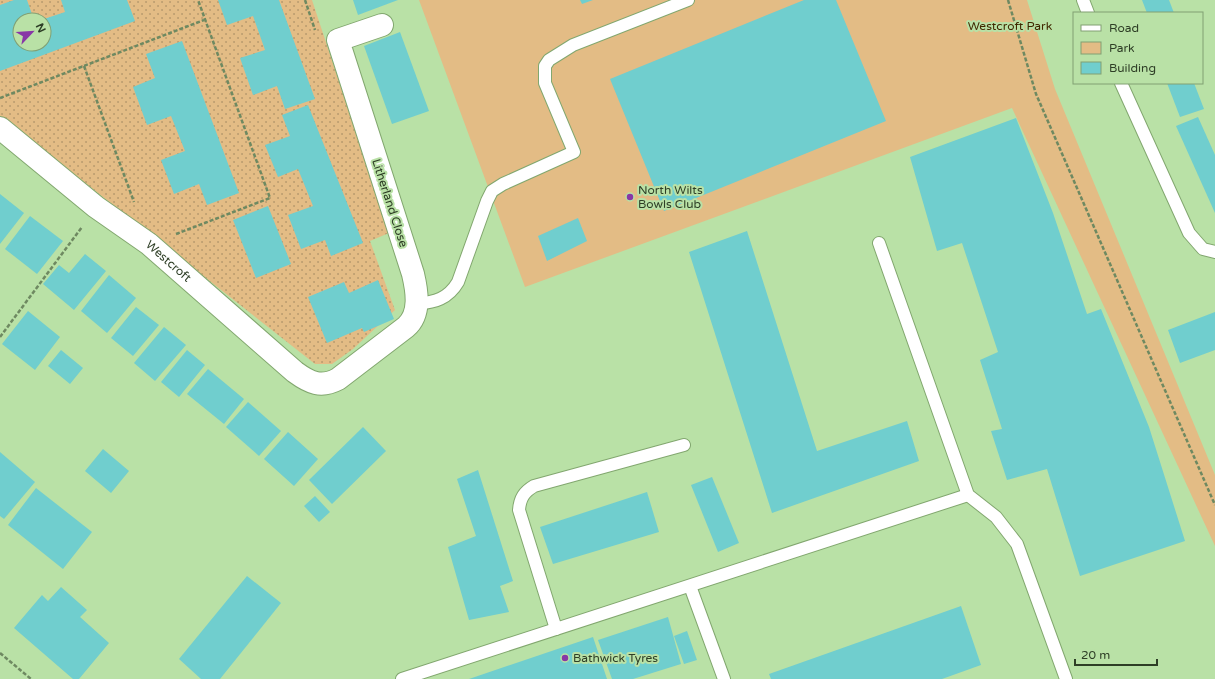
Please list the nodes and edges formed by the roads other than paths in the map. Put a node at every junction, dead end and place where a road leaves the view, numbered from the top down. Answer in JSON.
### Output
{"nodes":[{"id":1,"x":688,"y":0,"type":"edge"},
{"id":2,"x":1083,"y":0,"type":"edge"},
{"id":3,"x":1088,"y":12,"type":"edge"},
{"id":4,"x":382,"y":25,"type":"dead end"},
{"id":5,"x":1121,"y":84,"type":"edge"},
{"id":6,"x":0,"y":128,"type":"edge"},
{"id":7,"x":879,"y":243,"type":"dead end"},
{"id":8,"x":1215,"y":252,"type":"edge"},
{"id":9,"x":417,"y":304,"type":"junction"},
{"id":10,"x":338,"y":379,"type":"joint"},
{"id":11,"x":684,"y":446,"type":"dead end"},
{"id":12,"x":968,"y":496,"type":"junction"},
{"id":13,"x":690,"y":586,"type":"junction"},
{"id":14,"x":556,"y":629,"type":"junction"},
{"id":15,"x":402,"y":679,"type":"edge"},
{"id":16,"x":724,"y":679,"type":"edge"},
{"id":17,"x":1066,"y":679,"type":"edge"}],
"edges":[{"from":1,"to":9,"type":"lane"},
{"from":2,"to":3,"type":"lane"},
{"from":4,"to":9,"type":"street","name":"Litherland Close"},
{"from":5,"to":8,"type":"lane"},
{"from":6,"to":10,"type":"street","name":"Westcroft"},
{"from":7,"to":12,"type":"lane"},
{"from":9,"to":10,"type":"street","name":"Litherland Close"},
{"from":11,"to":14,"type":"lane"},
{"from":12,"to":13,"type":"lane"},
{"from":12,"to":17,"type":"lane"},
{"from":13,"to":14,"type":"lane"},
{"from":13,"to":16,"type":"lane"},
{"from":14,"to":15,"type":"lane"}]}
